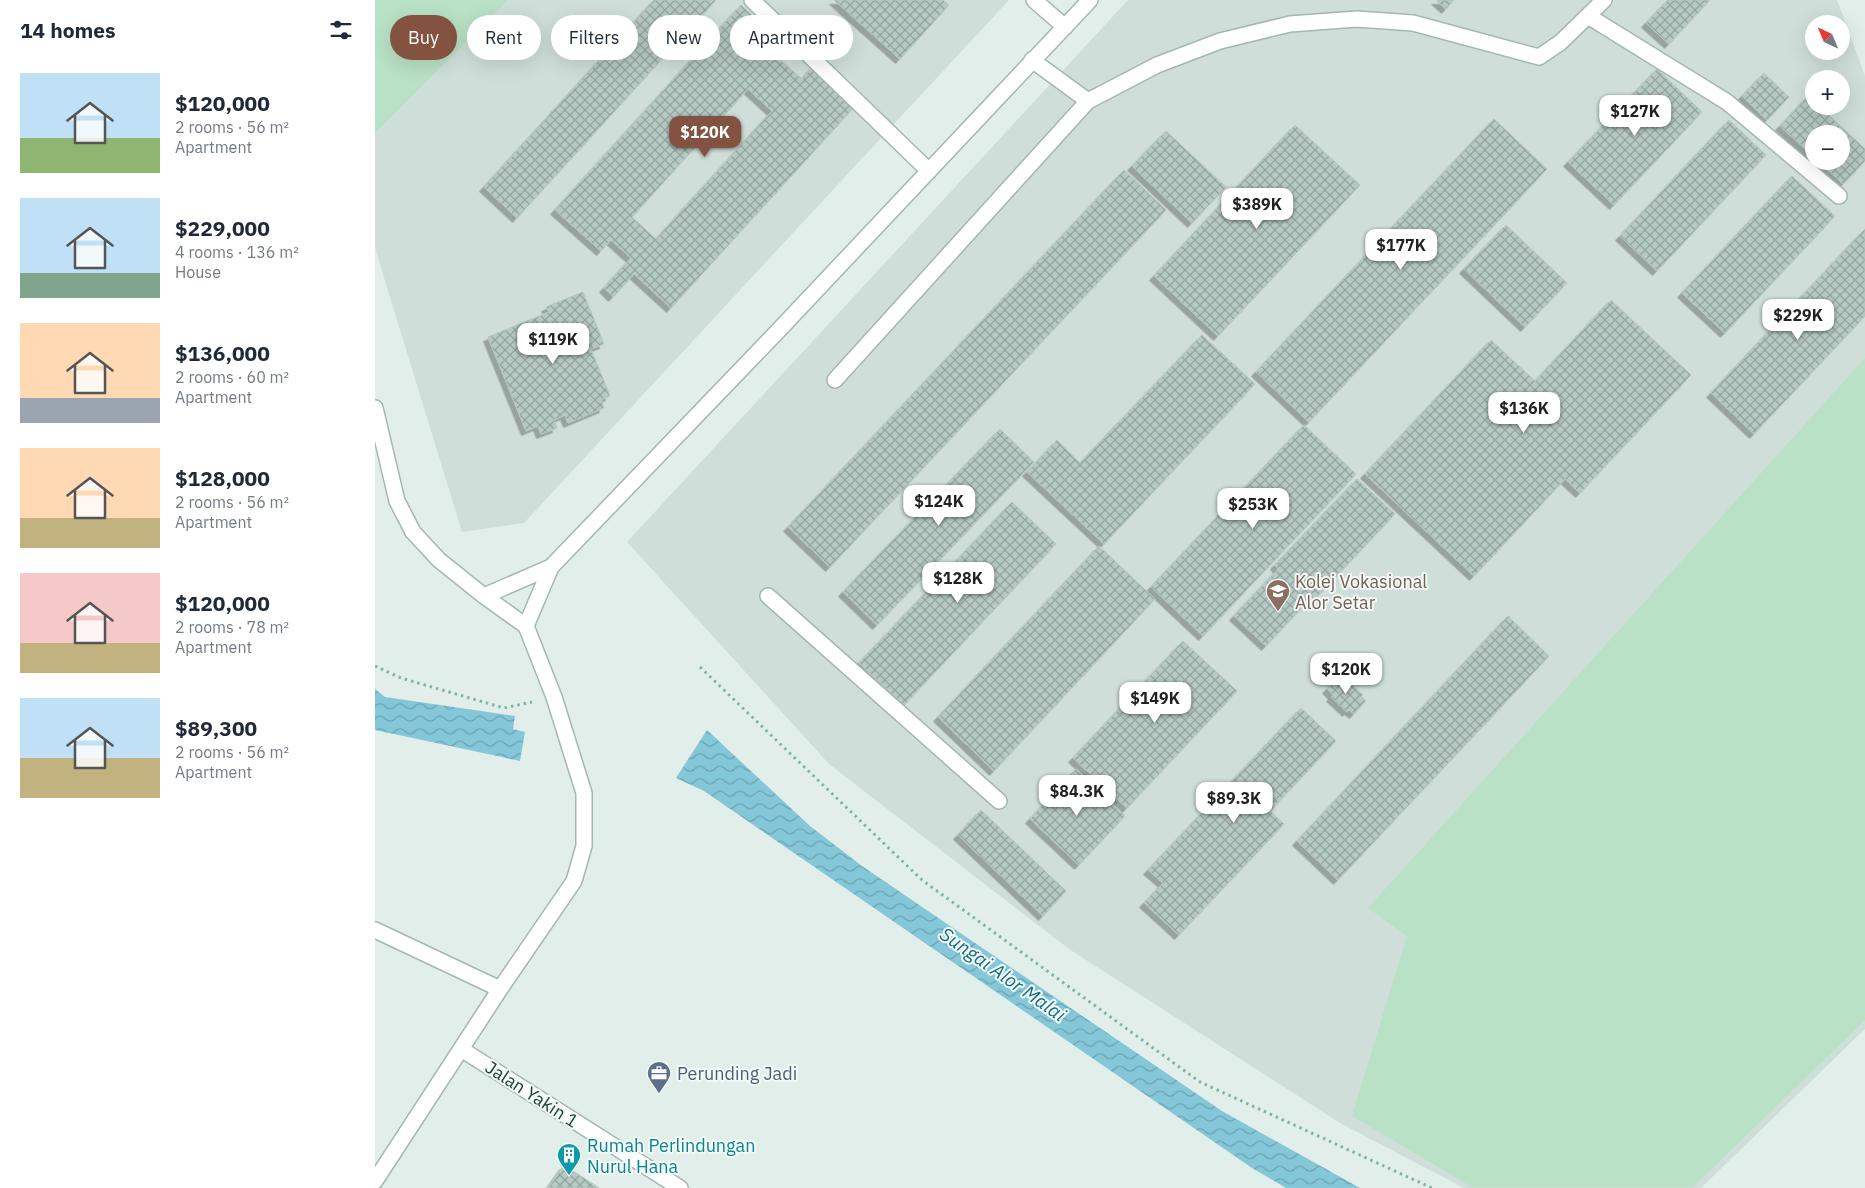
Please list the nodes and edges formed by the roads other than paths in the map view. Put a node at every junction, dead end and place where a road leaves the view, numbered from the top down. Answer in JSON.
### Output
{"nodes":[{"id":1,"x":752,"y":0,"type":"edge"},
{"id":2,"x":1034,"y":0,"type":"edge"},
{"id":3,"x":1089,"y":0,"type":"edge"},
{"id":4,"x":1604,"y":0,"type":"edge"},
{"id":5,"x":1588,"y":16,"type":"junction"},
{"id":6,"x":1065,"y":27,"type":"junction"},
{"id":7,"x":1032,"y":60,"type":"junction"},
{"id":8,"x":1088,"y":101,"type":"junction"},
{"id":9,"x":929,"y":170,"type":"junction"},
{"id":10,"x":1839,"y":196,"type":"dead end"},
{"id":11,"x":835,"y":380,"type":"dead end"},
{"id":12,"x":375,"y":408,"type":"edge"},
{"id":13,"x":551,"y":567,"type":"junction"},
{"id":14,"x":484,"y":596,"type":"junction"},
{"id":15,"x":767,"y":596,"type":"dead end"},
{"id":16,"x":526,"y":626,"type":"junction"},
{"id":17,"x":999,"y":801,"type":"dead end"},
{"id":18,"x":375,"y":930,"type":"edge"},
{"id":19,"x":500,"y":989,"type":"junction"},
{"id":20,"x":461,"y":1049,"type":"junction"},
{"id":21,"x":375,"y":1181,"type":"edge"},
{"id":22,"x":671,"y":1186,"type":"edge"}],
"edges":[{"from":1,"to":9,"type":"street"},
{"from":2,"to":6,"type":"street"},
{"from":3,"to":6,"type":"street"},
{"from":4,"to":5,"type":"street"},
{"from":5,"to":8,"type":"street"},
{"from":5,"to":10,"type":"street"},
{"from":6,"to":7,"type":"street"},
{"from":7,"to":8,"type":"street"},
{"from":7,"to":9,"type":"street"},
{"from":8,"to":11,"type":"street"},
{"from":9,"to":13,"type":"street"},
{"from":12,"to":14,"type":"street"},
{"from":13,"to":14,"type":"street"},
{"from":13,"to":16,"type":"street"},
{"from":14,"to":16,"type":"street"},
{"from":15,"to":17,"type":"street"},
{"from":16,"to":19,"type":"street"},
{"from":18,"to":19,"type":"street"},
{"from":19,"to":20,"type":"street"},
{"from":20,"to":21,"type":"street"},
{"from":20,"to":22,"type":"street","name":"Jalan Yakin 1"}]}
